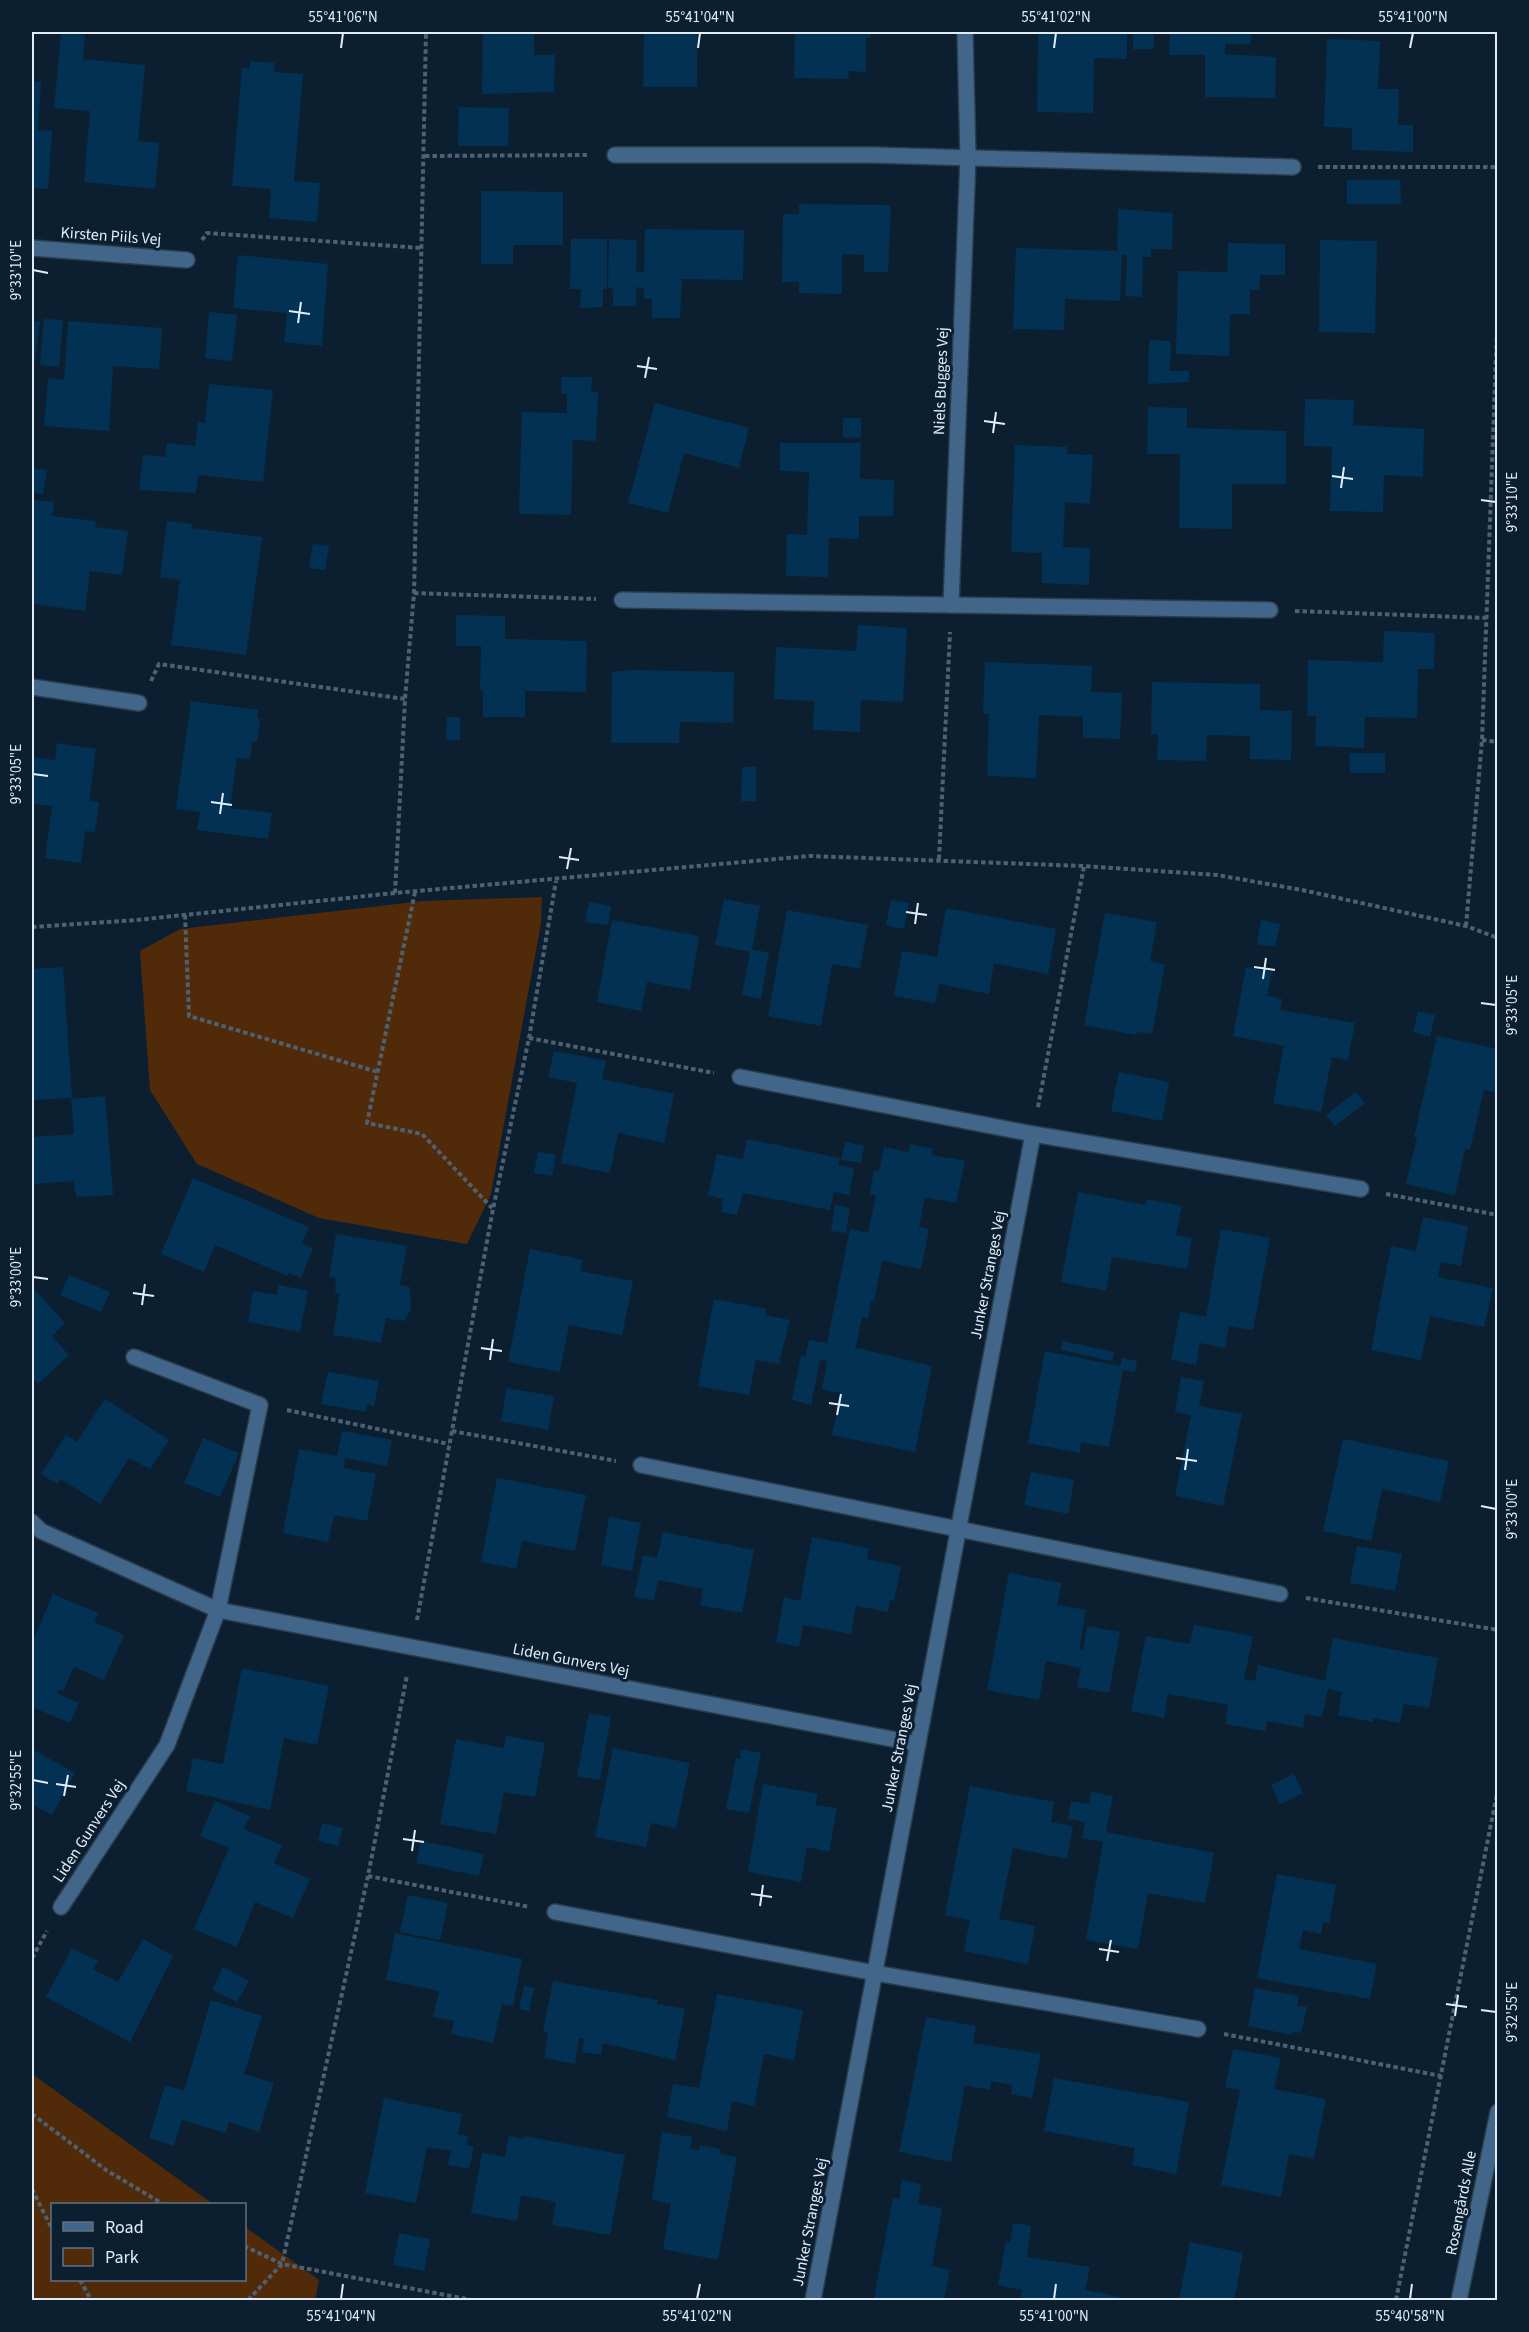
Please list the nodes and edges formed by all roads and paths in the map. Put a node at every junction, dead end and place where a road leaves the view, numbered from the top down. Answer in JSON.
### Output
{"nodes":[{"id":1,"x":426,"y":32,"type":"edge"},
{"id":2,"x":965,"y":32,"type":"edge"},
{"id":3,"x":615,"y":155,"type":"joint"},
{"id":4,"x":425,"y":156,"type":"junction"},
{"id":5,"x":968,"y":158,"type":"junction"},
{"id":6,"x":1293,"y":167,"type":"joint"},
{"id":7,"x":1497,"y":167,"type":"edge"},
{"id":8,"x":32,"y":248,"type":"edge"},
{"id":9,"x":422,"y":248,"type":"junction"},
{"id":10,"x":187,"y":260,"type":"joint"},
{"id":11,"x":1497,"y":300,"type":"edge"},
{"id":12,"x":1496,"y":397,"type":"edge"},
{"id":13,"x":414,"y":593,"type":"junction"},
{"id":14,"x":622,"y":600,"type":"joint"},
{"id":15,"x":951,"y":605,"type":"junction"},
{"id":16,"x":1270,"y":610,"type":"joint"},
{"id":17,"x":1486,"y":618,"type":"junction"},
{"id":18,"x":32,"y":687,"type":"edge"},
{"id":19,"x":405,"y":699,"type":"junction"},
{"id":20,"x":139,"y":703,"type":"joint"},
{"id":21,"x":1482,"y":740,"type":"junction"},
{"id":22,"x":1497,"y":742,"type":"edge"},
{"id":23,"x":939,"y":860,"type":"junction"},
{"id":24,"x":1084,"y":866,"type":"junction"},
{"id":25,"x":556,"y":881,"type":"junction"},
{"id":26,"x":415,"y":892,"type":"junction"},
{"id":27,"x":395,"y":893,"type":"junction"},
{"id":28,"x":185,"y":915,"type":"junction"},
{"id":29,"x":1466,"y":926,"type":"junction"},
{"id":30,"x":32,"y":927,"type":"edge"},
{"id":31,"x":1497,"y":938,"type":"edge"},
{"id":32,"x":529,"y":1038,"type":"junction"},
{"id":33,"x":378,"y":1072,"type":"junction"},
{"id":34,"x":740,"y":1077,"type":"joint"},
{"id":35,"x":1033,"y":1134,"type":"junction"},
{"id":36,"x":1361,"y":1190,"type":"joint"},
{"id":37,"x":493,"y":1209,"type":"junction"},
{"id":38,"x":1497,"y":1215,"type":"edge"},
{"id":39,"x":134,"y":1357,"type":"dead end"},
{"id":40,"x":260,"y":1405,"type":"junction"},
{"id":41,"x":452,"y":1431,"type":"junction"},
{"id":42,"x":449,"y":1444,"type":"junction"},
{"id":43,"x":641,"y":1465,"type":"joint"},
{"id":44,"x":32,"y":1522,"type":"edge"},
{"id":45,"x":958,"y":1529,"type":"junction"},
{"id":46,"x":1281,"y":1594,"type":"joint"},
{"id":47,"x":218,"y":1610,"type":"junction"},
{"id":48,"x":1497,"y":1630,"type":"edge"},
{"id":49,"x":412,"y":1648,"type":"junction"},
{"id":50,"x":918,"y":1744,"type":"junction"},
{"id":51,"x":1497,"y":1789,"type":"edge"},
{"id":52,"x":369,"y":1876,"type":"junction"},
{"id":53,"x":62,"y":1907,"type":"dead end"},
{"id":54,"x":555,"y":1912,"type":"joint"},
{"id":55,"x":875,"y":1973,"type":"junction"},
{"id":56,"x":1198,"y":2029,"type":"joint"},
{"id":57,"x":1441,"y":2076,"type":"junction"},
{"id":58,"x":1497,"y":2112,"type":"edge"},
{"id":59,"x":32,"y":2114,"type":"edge"},
{"id":60,"x":32,"y":2191,"type":"edge"},
{"id":61,"x":160,"y":2203,"type":"edge"},
{"id":62,"x":51,"y":2227,"type":"edge"},
{"id":63,"x":246,"y":2247,"type":"edge"},
{"id":64,"x":282,"y":2264,"type":"junction"},
{"id":65,"x":81,"y":2281,"type":"edge"},
{"id":66,"x":91,"y":2301,"type":"edge"},
{"id":67,"x":248,"y":2301,"type":"edge"},
{"id":68,"x":472,"y":2301,"type":"edge"},
{"id":69,"x":813,"y":2301,"type":"edge"},
{"id":70,"x":1396,"y":2301,"type":"edge"},
{"id":71,"x":1459,"y":2301,"type":"edge"}],
"edges":[{"from":1,"to":4,"type":"path"},
{"from":2,"to":5,"type":"street","name":"Niels Bugges Vej"},
{"from":3,"to":4,"type":"path"},
{"from":3,"to":5,"type":"street"},
{"from":4,"to":9,"type":"path"},
{"from":5,"to":6,"type":"street"},
{"from":5,"to":15,"type":"street","name":"Niels Bugges Vej"},
{"from":6,"to":7,"type":"path"},
{"from":8,"to":10,"type":"street","name":"Kirsten Piils Vej"},
{"from":9,"to":10,"type":"path"},
{"from":9,"to":13,"type":"path"},
{"from":11,"to":12,"type":"path"},
{"from":12,"to":17,"type":"path"},
{"from":13,"to":14,"type":"path"},
{"from":13,"to":19,"type":"path"},
{"from":14,"to":15,"type":"street"},
{"from":15,"to":16,"type":"street"},
{"from":15,"to":23,"type":"path"},
{"from":16,"to":17,"type":"path"},
{"from":17,"to":21,"type":"path"},
{"from":18,"to":20,"type":"street"},
{"from":19,"to":20,"type":"path"},
{"from":19,"to":27,"type":"path"},
{"from":21,"to":22,"type":"path"},
{"from":21,"to":29,"type":"path"},
{"from":23,"to":24,"type":"path"},
{"from":23,"to":25,"type":"path"},
{"from":24,"to":29,"type":"path"},
{"from":24,"to":35,"type":"path"},
{"from":25,"to":26,"type":"path"},
{"from":25,"to":32,"type":"path"},
{"from":26,"to":27,"type":"path"},
{"from":26,"to":33,"type":"path"},
{"from":27,"to":28,"type":"path"},
{"from":28,"to":30,"type":"path"},
{"from":28,"to":33,"type":"path"},
{"from":29,"to":31,"type":"path"},
{"from":32,"to":34,"type":"path"},
{"from":32,"to":37,"type":"path"},
{"from":33,"to":37,"type":"path"},
{"from":34,"to":35,"type":"street"},
{"from":35,"to":36,"type":"street"},
{"from":35,"to":45,"type":"street","name":"Junker Stranges Vej"},
{"from":36,"to":38,"type":"path"},
{"from":37,"to":41,"type":"path"},
{"from":39,"to":40,"type":"street"},
{"from":40,"to":42,"type":"path"},
{"from":40,"to":47,"type":"street","name":"Liden Gunvers Vej"},
{"from":41,"to":42,"type":"path"},
{"from":41,"to":43,"type":"path"},
{"from":42,"to":49,"type":"path"},
{"from":43,"to":45,"type":"street"},
{"from":44,"to":47,"type":"street","name":"Liden Gunvers Vej"},
{"from":45,"to":46,"type":"street"},
{"from":45,"to":50,"type":"street","name":"Junker Stranges Vej"},
{"from":46,"to":48,"type":"path"},
{"from":47,"to":49,"type":"street","name":"Liden Gunvers Vej"},
{"from":47,"to":53,"type":"street","name":"Liden Gunvers Vej"},
{"from":49,"to":50,"type":"street","name":"Liden Gunvers Vej"},
{"from":49,"to":52,"type":"path"},
{"from":50,"to":55,"type":"street","name":"Junker Stranges Vej"},
{"from":51,"to":57,"type":"path"},
{"from":52,"to":54,"type":"path"},
{"from":52,"to":64,"type":"path"},
{"from":54,"to":55,"type":"street"},
{"from":55,"to":56,"type":"street"},
{"from":55,"to":69,"type":"street","name":"Junker Stranges Vej"},
{"from":56,"to":57,"type":"path"},
{"from":57,"to":70,"type":"path"},
{"from":58,"to":71,"type":"street","name":"Rosengårds Alle"},
{"from":59,"to":61,"type":"path"},
{"from":60,"to":62,"type":"path"},
{"from":63,"to":64,"type":"path"},
{"from":64,"to":67,"type":"path"},
{"from":64,"to":68,"type":"path"},
{"from":65,"to":66,"type":"path"}]}
